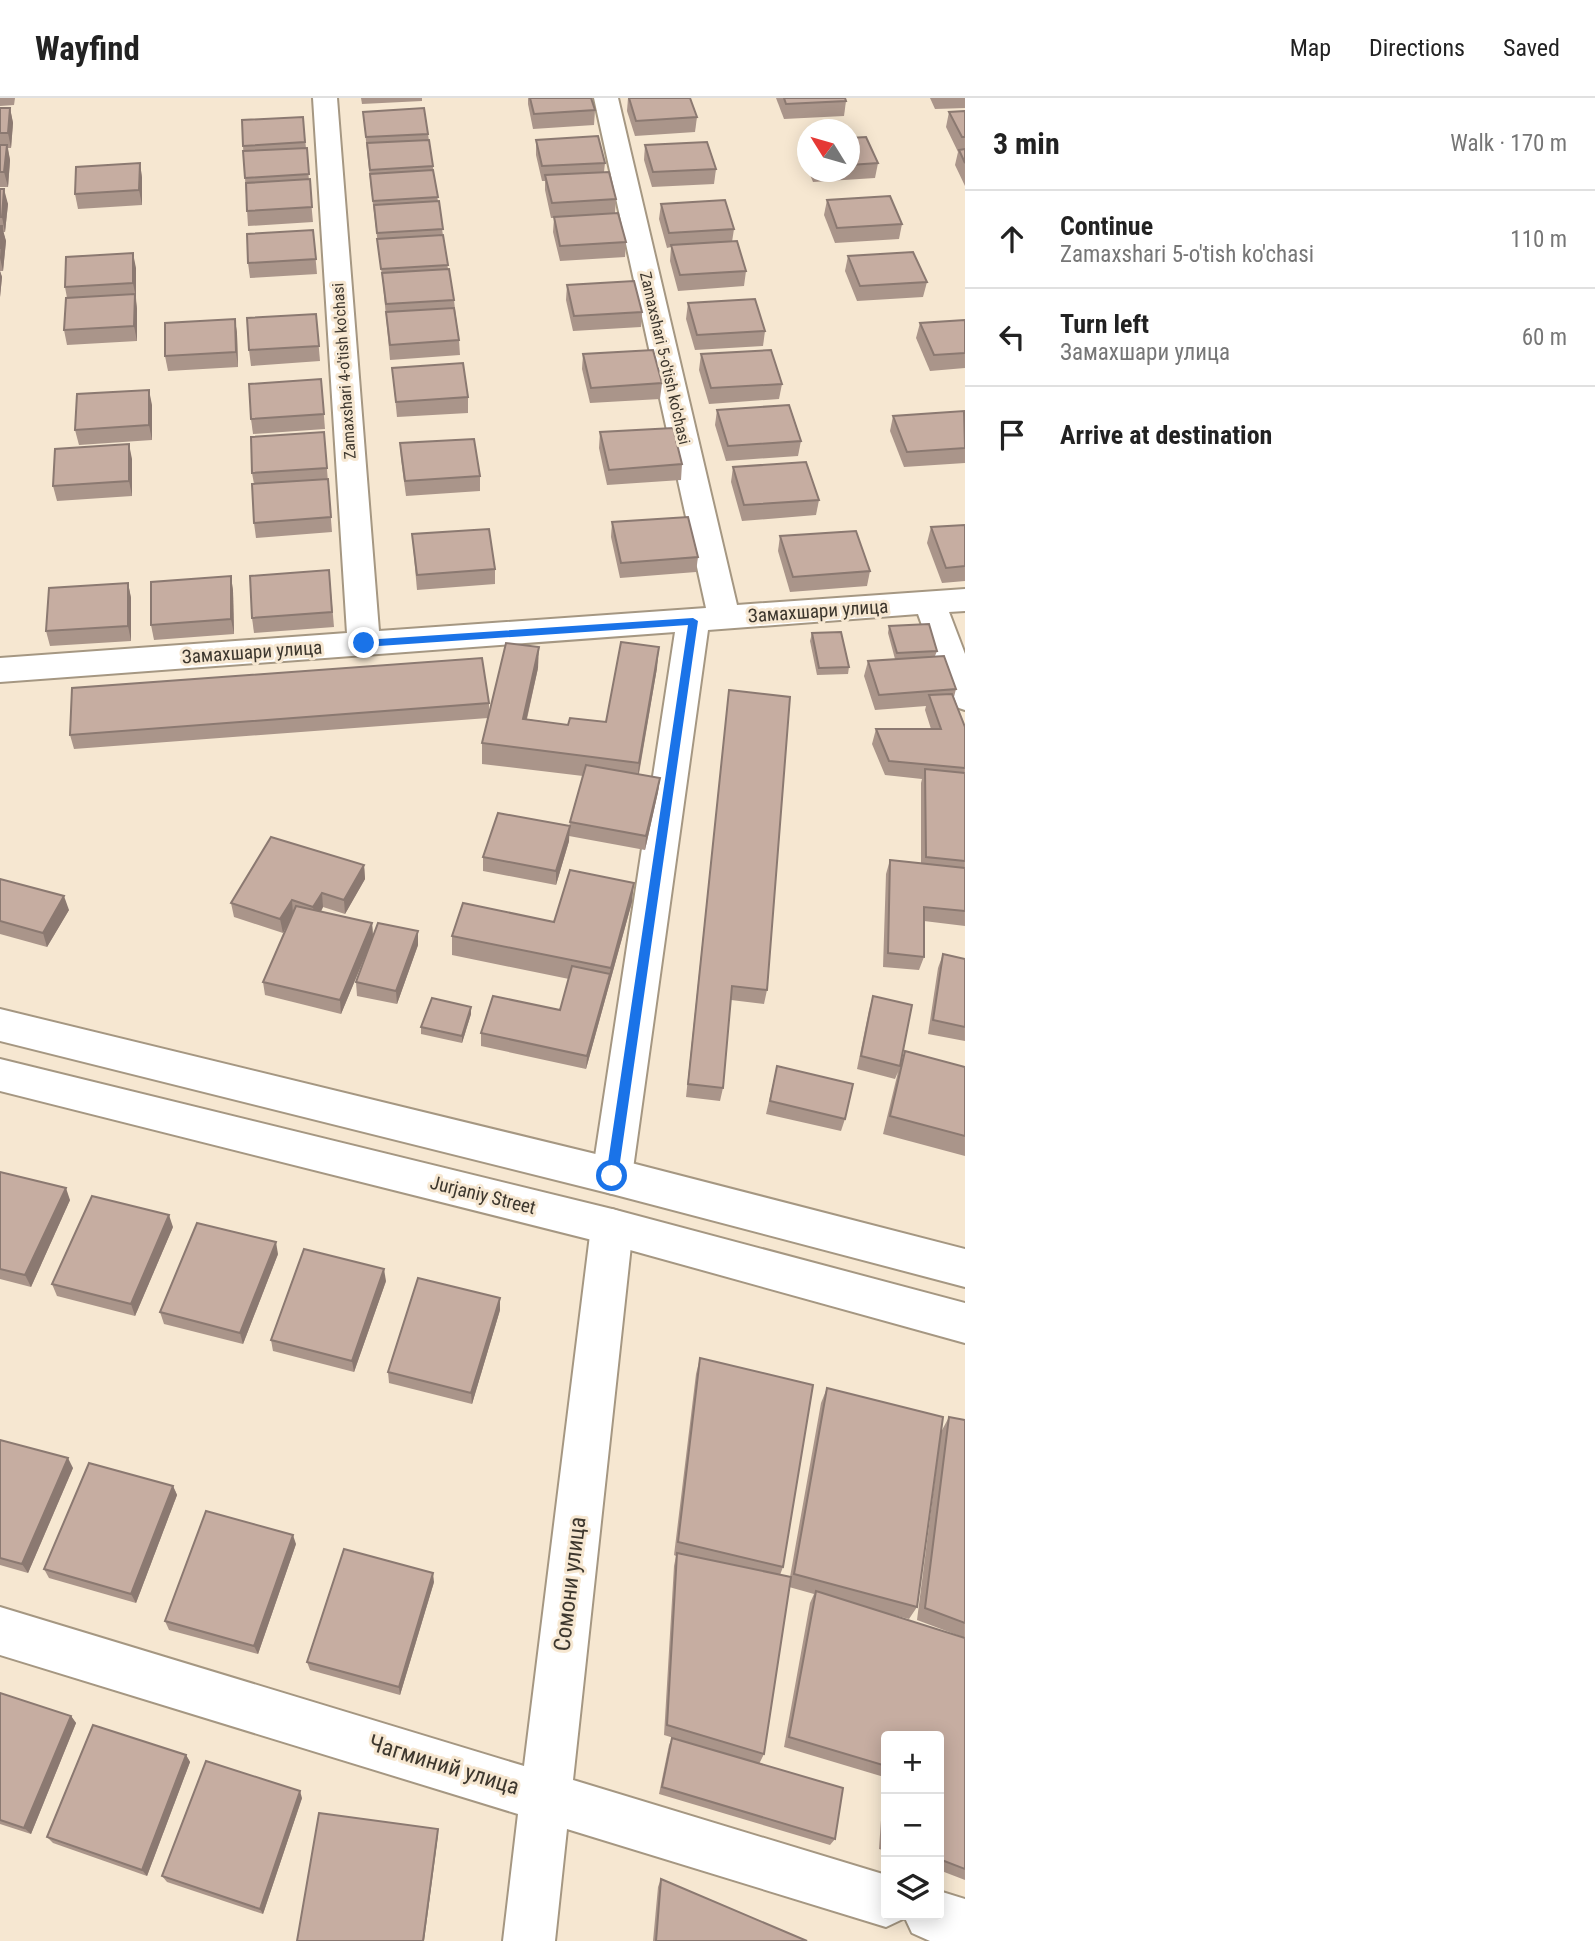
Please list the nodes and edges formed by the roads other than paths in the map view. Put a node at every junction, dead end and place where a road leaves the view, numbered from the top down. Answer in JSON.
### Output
{"nodes":[{"id":1,"x":325,"y":98,"type":"edge"},
{"id":2,"x":606,"y":98,"type":"edge"},
{"id":3,"x":965,"y":600,"type":"edge"},
{"id":4,"x":929,"y":602,"type":"junction"},
{"id":5,"x":709,"y":620,"type":"junction"},
{"id":6,"x":364,"y":643,"type":"junction"},
{"id":7,"x":0,"y":670,"type":"edge"},
{"id":8,"x":965,"y":698,"type":"edge"},
{"id":9,"x":0,"y":1026,"type":"edge"},
{"id":10,"x":0,"y":1076,"type":"edge"},
{"id":11,"x":612,"y":1176,"type":"junction"},
{"id":12,"x":612,"y":1227,"type":"junction"},
{"id":13,"x":965,"y":1268,"type":"edge"},
{"id":14,"x":965,"y":1323,"type":"edge"},
{"id":15,"x":0,"y":1630,"type":"edge"},
{"id":16,"x":545,"y":1795,"type":"junction"},
{"id":17,"x":881,"y":1899,"type":"edge"},
{"id":18,"x":944,"y":1919,"type":"edge"},
{"id":19,"x":965,"y":1926,"type":"edge"},
{"id":20,"x":529,"y":1941,"type":"edge"}],
"edges":[{"from":1,"to":6,"type":"street","name":"Zamaxshari 4-o'tish ko'chasi"},
{"from":2,"to":5,"type":"street","name":"Zamaxshari 5-o'tish ko'chasi"},
{"from":3,"to":4,"type":"street","name":"Замахшари улица"},
{"from":4,"to":5,"type":"street","name":"Замахшари улица"},
{"from":4,"to":8,"type":"street"},
{"from":5,"to":6,"type":"street","name":"Замахшари улица"},
{"from":5,"to":11,"type":"street","name":"Zamaxshari 5-o'tish ko'chasi"},
{"from":6,"to":7,"type":"street","name":"Замахшари улица"},
{"from":9,"to":11,"type":"street"},
{"from":10,"to":12,"type":"street","name":"Jurjaniy Street"},
{"from":11,"to":13,"type":"street"},
{"from":12,"to":14,"type":"street","name":"Jurjaniy Street"},
{"from":12,"to":16,"type":"street","name":"Сомони улица"},
{"from":15,"to":16,"type":"street","name":"Чагминий улица"},
{"from":16,"to":17,"type":"street","name":"Чагминий улица"},
{"from":16,"to":20,"type":"street","name":"Сомони улица"},
{"from":18,"to":19,"type":"street"}]}
